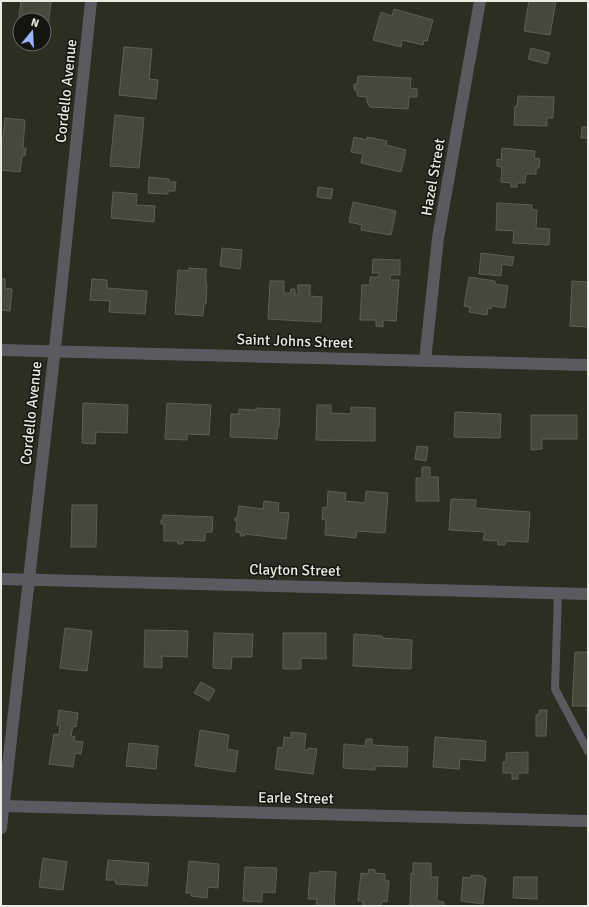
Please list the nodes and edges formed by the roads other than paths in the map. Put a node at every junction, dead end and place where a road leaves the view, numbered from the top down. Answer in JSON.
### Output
{"nodes":[{"id":1,"x":91,"y":1,"type":"edge"},
{"id":2,"x":480,"y":1,"type":"edge"},
{"id":3,"x":1,"y":350,"type":"edge"},
{"id":4,"x":54,"y":351,"type":"junction"},
{"id":5,"x":425,"y":361,"type":"junction"},
{"id":6,"x":588,"y":364,"type":"edge"},
{"id":7,"x":1,"y":579,"type":"edge"},
{"id":8,"x":28,"y":579,"type":"junction"},
{"id":9,"x":558,"y":594,"type":"junction"},
{"id":10,"x":588,"y":594,"type":"edge"},
{"id":11,"x":588,"y":751,"type":"edge"},
{"id":12,"x":2,"y":806,"type":"edge"},
{"id":13,"x":588,"y":821,"type":"edge"},
{"id":14,"x":1,"y":828,"type":"edge"}],
"edges":[{"from":1,"to":4,"type":"street","name":"Cordello Avenue"},
{"from":2,"to":5,"type":"street","name":"Hazel Street"},
{"from":3,"to":4,"type":"street","name":"Saint Johns Street"},
{"from":4,"to":5,"type":"street","name":"Saint Johns Street"},
{"from":4,"to":8,"type":"street","name":"Cordello Avenue"},
{"from":5,"to":6,"type":"street","name":"Saint Johns Street"},
{"from":7,"to":8,"type":"street","name":"Clayton Street"},
{"from":8,"to":9,"type":"street","name":"Clayton Street"},
{"from":8,"to":12,"type":"street","name":"Cordello Avenue"},
{"from":9,"to":10,"type":"street","name":"Clayton Street"},
{"from":9,"to":11,"type":"lane"},
{"from":12,"to":13,"type":"street","name":"Earle Street"},
{"from":12,"to":14,"type":"street","name":"Cordello Avenue"}]}
